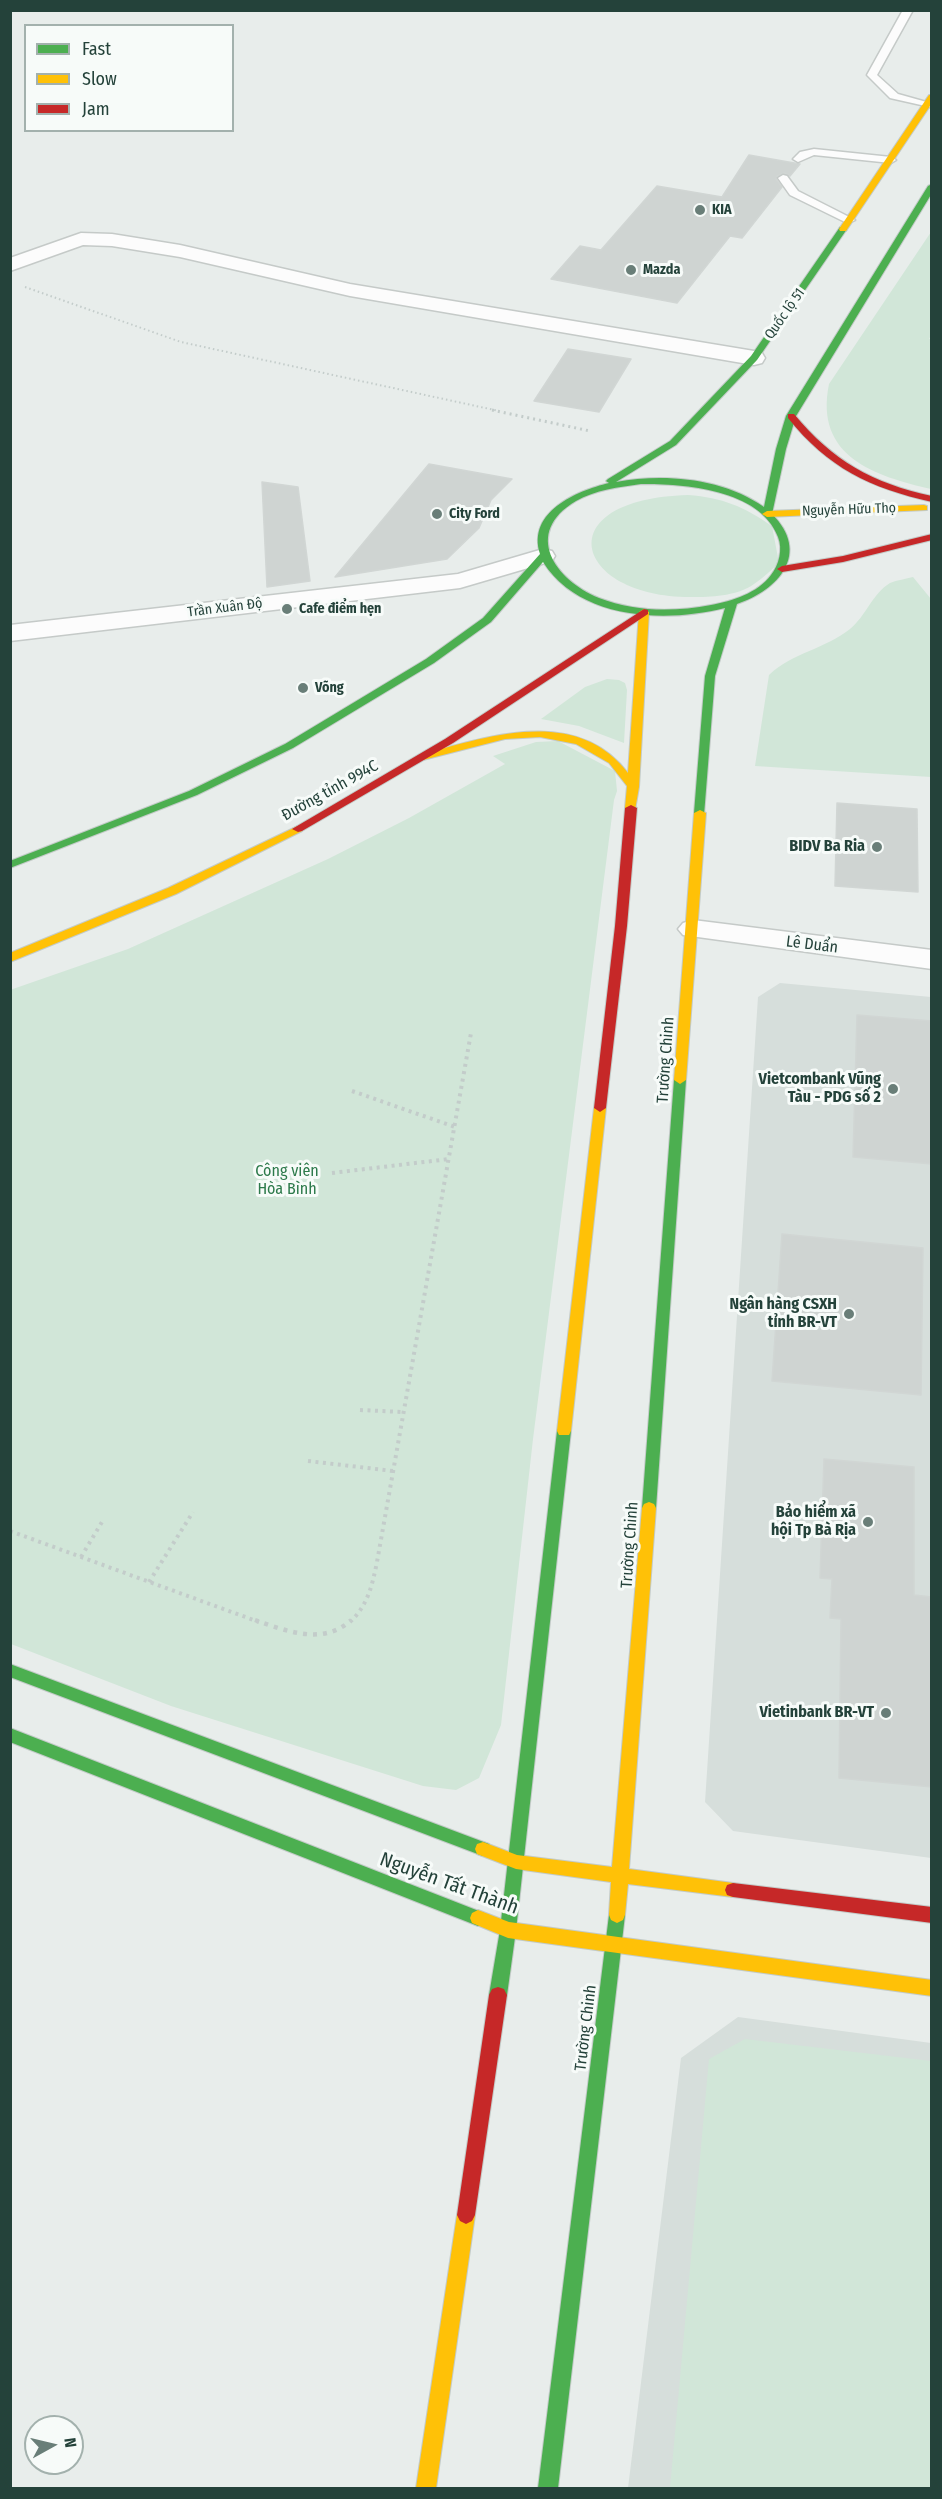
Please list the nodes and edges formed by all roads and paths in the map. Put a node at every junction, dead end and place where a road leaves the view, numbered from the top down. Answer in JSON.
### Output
{"nodes":[{"id":1,"x":908,"y":10,"type":"edge"},
{"id":2,"x":930,"y":102,"type":"edge"},
{"id":3,"x":798,"y":159,"type":"dead end"},
{"id":4,"x":891,"y":160,"type":"junction"},
{"id":5,"x":783,"y":178,"type":"dead end"},
{"id":6,"x":932,"y":186,"type":"edge"},
{"id":7,"x":849,"y":220,"type":"junction"},
{"id":8,"x":10,"y":265,"type":"edge"},
{"id":9,"x":21,"y":285,"type":"dead end"},
{"id":10,"x":754,"y":358,"type":"junction"},
{"id":11,"x":791,"y":416,"type":"junction"},
{"id":12,"x":590,"y":431,"type":"dead end"},
{"id":13,"x":596,"y":490,"type":"junction"},
{"id":14,"x":932,"y":499,"type":"edge"},
{"id":15,"x":932,"y":507,"type":"edge"},
{"id":16,"x":767,"y":514,"type":"junction"},
{"id":17,"x":932,"y":537,"type":"edge"},
{"id":18,"x":543,"y":556,"type":"junction"},
{"id":19,"x":782,"y":569,"type":"junction"},
{"id":20,"x":732,"y":603,"type":"junction"},
{"id":21,"x":644,"y":612,"type":"junction"},
{"id":22,"x":10,"y":633,"type":"edge"},
{"id":23,"x":423,"y":757,"type":"junction"},
{"id":24,"x":633,"y":786,"type":"junction"},
{"id":25,"x":10,"y":865,"type":"edge"},
{"id":26,"x":693,"y":929,"type":"junction"},
{"id":27,"x":10,"y":958,"type":"edge"},
{"id":28,"x":932,"y":960,"type":"edge"},
{"id":29,"x":471,"y":1033,"type":"dead end"},
{"id":30,"x":352,"y":1091,"type":"dead end"},
{"id":31,"x":455,"y":1127,"type":"junction"},
{"id":32,"x":449,"y":1159,"type":"junction"},
{"id":33,"x":332,"y":1173,"type":"dead end"},
{"id":34,"x":360,"y":1410,"type":"dead end"},
{"id":35,"x":403,"y":1412,"type":"junction"},
{"id":36,"x":308,"y":1461,"type":"dead end"},
{"id":37,"x":393,"y":1471,"type":"junction"},
{"id":38,"x":193,"y":1512,"type":"dead end"},
{"id":39,"x":102,"y":1522,"type":"dead end"},
{"id":40,"x":10,"y":1531,"type":"edge"},
{"id":41,"x":81,"y":1557,"type":"junction"},
{"id":42,"x":149,"y":1582,"type":"junction"},
{"id":43,"x":10,"y":1670,"type":"edge"},
{"id":44,"x":10,"y":1735,"type":"edge"},
{"id":45,"x":516,"y":1862,"type":"junction"},
{"id":46,"x":622,"y":1876,"type":"junction"},
{"id":47,"x":932,"y":1915,"type":"edge"},
{"id":48,"x":508,"y":1929,"type":"junction"},
{"id":49,"x":612,"y":1944,"type":"junction"},
{"id":50,"x":932,"y":1988,"type":"edge"},
{"id":51,"x":426,"y":2488,"type":"edge"},
{"id":52,"x":548,"y":2488,"type":"edge"}],
"edges":[{"from":1,"to":2,"type":"lane"},
{"from":2,"to":4,"type":"main road","name":"Quốc lộ 51"},
{"from":3,"to":4,"type":"lane"},
{"from":4,"to":7,"type":"main road","name":"Quốc lộ 51"},
{"from":5,"to":7,"type":"lane"},
{"from":6,"to":11,"type":"main road"},
{"from":7,"to":10,"type":"main road","name":"Quốc lộ 51"},
{"from":8,"to":10,"type":"street"},
{"from":9,"to":12,"type":"path"},
{"from":10,"to":13,"type":"main road","name":"Quốc lộ 51"},
{"from":11,"to":14,"type":"main road"},
{"from":11,"to":16,"type":"main road"},
{"from":13,"to":16,"type":"main road"},
{"from":13,"to":18,"type":"main road"},
{"from":15,"to":16,"type":"main road","name":"Nguyễn Hữu Thọ"},
{"from":16,"to":19,"type":"main road"},
{"from":17,"to":19,"type":"main road"},
{"from":18,"to":21,"type":"main road"},
{"from":18,"to":22,"type":"street","name":"Trần Xuân Độ"},
{"from":18,"to":25,"type":"main road"},
{"from":19,"to":20,"type":"main road"},
{"from":20,"to":21,"type":"main road"},
{"from":20,"to":26,"type":"main road","name":"Trường Chinh"},
{"from":21,"to":23,"type":"main road","name":"Đường tỉnh 994C"},
{"from":21,"to":24,"type":"main road"},
{"from":23,"to":24,"type":"main road"},
{"from":23,"to":27,"type":"main road","name":"Đường tỉnh 994C"},
{"from":24,"to":45,"type":"main road"},
{"from":26,"to":28,"type":"street","name":"Lê Duẩn"},
{"from":26,"to":46,"type":"main road","name":"Trường Chinh"},
{"from":29,"to":31,"type":"path"},
{"from":30,"to":31,"type":"path"},
{"from":31,"to":32,"type":"path"},
{"from":32,"to":33,"type":"path"},
{"from":32,"to":35,"type":"path"},
{"from":34,"to":35,"type":"path"},
{"from":35,"to":37,"type":"path"},
{"from":36,"to":37,"type":"path"},
{"from":37,"to":42,"type":"path"},
{"from":38,"to":42,"type":"path"},
{"from":39,"to":41,"type":"path"},
{"from":40,"to":41,"type":"path"},
{"from":41,"to":42,"type":"path"},
{"from":43,"to":45,"type":"main road"},
{"from":44,"to":48,"type":"main road","name":"Nguyễn Tất Thành"},
{"from":45,"to":46,"type":"main road"},
{"from":45,"to":48,"type":"main road"},
{"from":46,"to":47,"type":"main road"},
{"from":46,"to":49,"type":"main road","name":"Trường Chinh"},
{"from":48,"to":49,"type":"main road","name":"Nguyễn Tất Thành"},
{"from":48,"to":51,"type":"main road"},
{"from":49,"to":50,"type":"main road","name":"Nguyễn Tất Thành"},
{"from":49,"to":52,"type":"main road","name":"Trường Chinh"}]}
